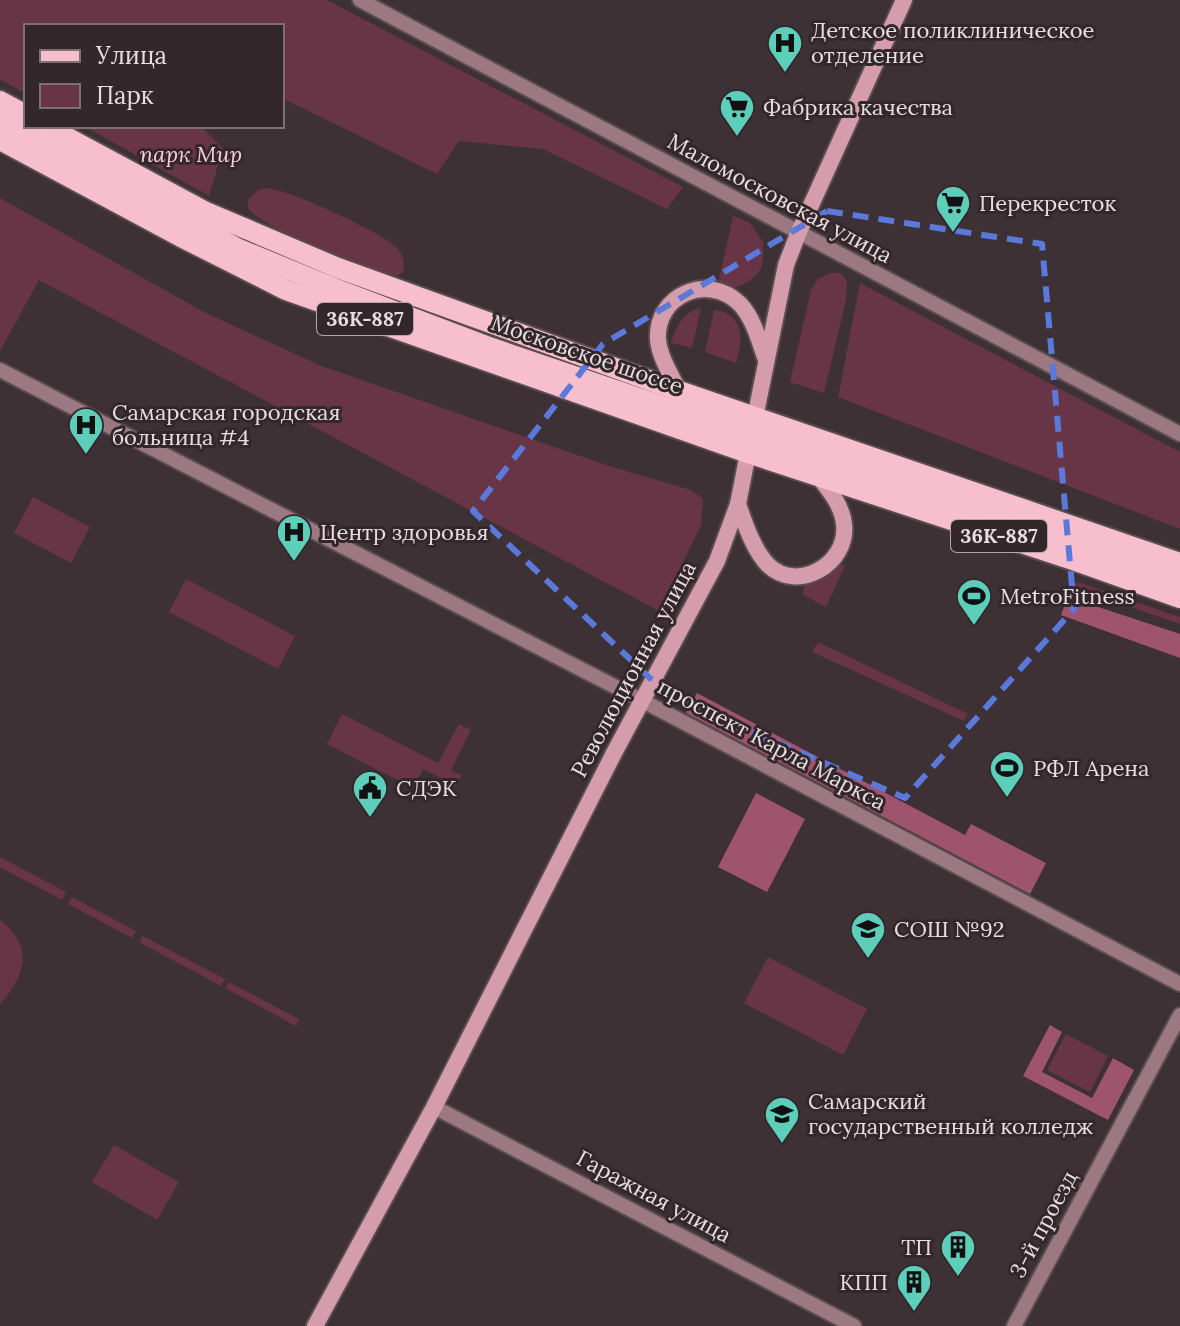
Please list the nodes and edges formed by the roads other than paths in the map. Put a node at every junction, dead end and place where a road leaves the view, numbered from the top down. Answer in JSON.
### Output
{"nodes":[{"id":1,"x":360,"y":0,"type":"edge"},
{"id":2,"x":904,"y":0,"type":"edge"},
{"id":3,"x":0,"y":101,"type":"edge"},
{"id":4,"x":24,"y":114,"type":"edge"},
{"id":5,"x":0,"y":121,"type":"edge"},
{"id":6,"x":50,"y":128,"type":"edge"},
{"id":7,"x":0,"y":140,"type":"edge"},
{"id":8,"x":798,"y":234,"type":"junction"},
{"id":9,"x":766,"y":360,"type":"junction"},
{"id":10,"x":0,"y":370,"type":"edge"},
{"id":11,"x":679,"y":391,"type":"junction"},
{"id":12,"x":696,"y":417,"type":"junction"},
{"id":13,"x":1180,"y":434,"type":"edge"},
{"id":14,"x":751,"y":436,"type":"junction"},
{"id":15,"x":803,"y":455,"type":"junction"},
{"id":16,"x":818,"y":476,"type":"junction"},
{"id":17,"x":738,"y":504,"type":"junction"},
{"id":18,"x":1180,"y":563,"type":"edge"},
{"id":19,"x":1180,"y":582,"type":"edge"},
{"id":20,"x":1180,"y":598,"type":"edge"},
{"id":21,"x":643,"y":701,"type":"junction"},
{"id":22,"x":1180,"y":984,"type":"edge"},
{"id":23,"x":1180,"y":1015,"type":"edge"},
{"id":24,"x":434,"y":1107,"type":"junction"},
{"id":25,"x":315,"y":1326,"type":"edge"},
{"id":26,"x":854,"y":1326,"type":"edge"},
{"id":27,"x":1014,"y":1326,"type":"edge"}],
"edges":[{"from":1,"to":8,"type":"street","name":"Маломосковская улица"},
{"from":2,"to":8,"type":"main road","name":"Революционная улица"},
{"from":3,"to":4,"type":"main road"},
{"from":5,"to":12,"type":"main road","name":"Московское шоссе","number":"36К-887"},
{"from":6,"to":11,"type":"main road","name":"Московское шоссе","number":"36К-887"},
{"from":7,"to":14,"type":"main road","name":"Московское шоссе","number":"36К-887"},
{"from":8,"to":9,"type":"main road","name":"Революционная улица"},
{"from":8,"to":13,"type":"street","name":"Маломосковская улица"},
{"from":9,"to":11,"type":"main road"},
{"from":9,"to":14,"type":"main road","name":"Революционная улица"},
{"from":10,"to":21,"type":"street","name":"проспект Карла Маркса"},
{"from":11,"to":12,"type":"main road"},
{"from":11,"to":14,"type":"main road","name":"Московское шоссе","number":"36К-887"},
{"from":12,"to":14,"type":"main road","name":"Московское шоссе","number":"36К-887"},
{"from":14,"to":15,"type":"main road","name":"Московское шоссе","number":"36К-887"},
{"from":14,"to":16,"type":"main road","name":"Московское шоссе","number":"36К-887"},
{"from":14,"to":17,"type":"main road","name":"Революционная улица"},
{"from":14,"to":18,"type":"main road","name":"Московское шоссе","number":"36К-887"},
{"from":15,"to":16,"type":"main road"},
{"from":15,"to":19,"type":"main road","name":"Московское шоссе","number":"36К-887"},
{"from":16,"to":17,"type":"main road"},
{"from":16,"to":20,"type":"main road","name":"Московское шоссе","number":"36К-887"},
{"from":17,"to":21,"type":"main road","name":"Революционная улица"},
{"from":21,"to":22,"type":"street","name":"проспект Карла Маркса"},
{"from":21,"to":24,"type":"main road","name":"Революционная улица"},
{"from":23,"to":27,"type":"street","name":"3-й проезд"},
{"from":24,"to":25,"type":"main road","name":"Революционная улица"},
{"from":24,"to":26,"type":"street","name":"Гаражная улица"}]}
